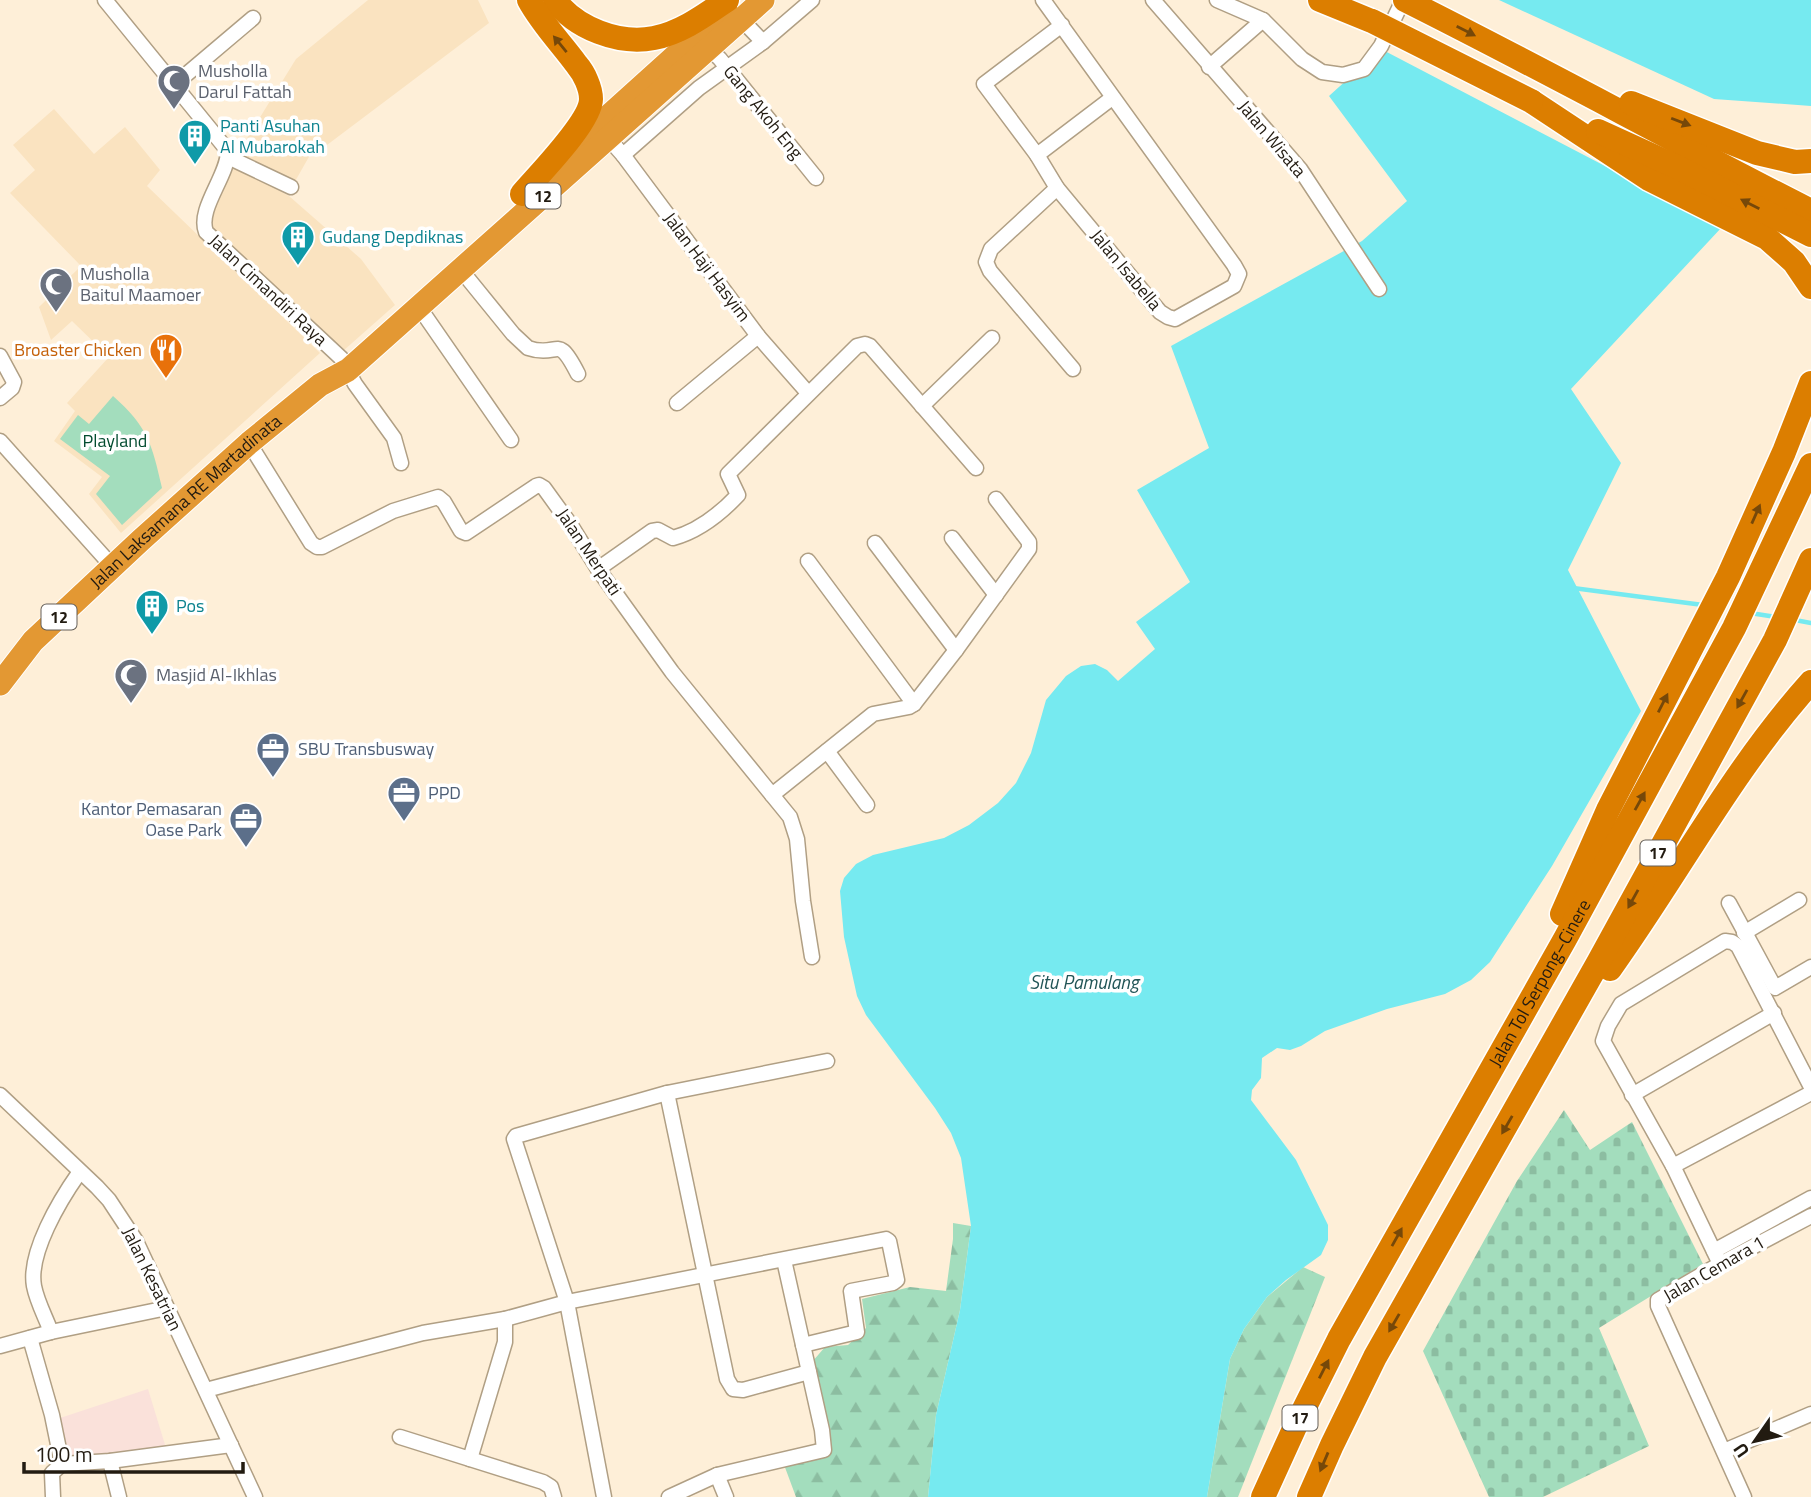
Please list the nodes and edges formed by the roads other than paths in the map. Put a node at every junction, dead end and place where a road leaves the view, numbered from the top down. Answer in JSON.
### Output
{"nodes":[{"id":1,"x":105,"y":0,"type":"edge"},
{"id":2,"x":529,"y":0,"type":"edge"},
{"id":3,"x":555,"y":0,"type":"edge"},
{"id":4,"x":763,"y":0,"type":"edge"},
{"id":5,"x":812,"y":0,"type":"edge"},
{"id":6,"x":1043,"y":0,"type":"edge"},
{"id":7,"x":1153,"y":0,"type":"edge"},
{"id":8,"x":1217,"y":0,"type":"edge"},
{"id":9,"x":1320,"y":0,"type":"edge"},
{"id":10,"x":1337,"y":0,"type":"edge"},
{"id":11,"x":1404,"y":0,"type":"edge"},
{"id":12,"x":735,"y":6,"type":"edge"},
{"id":13,"x":253,"y":18,"type":"dead end"},
{"id":14,"x":1263,"y":20,"type":"junction"},
{"id":15,"x":1371,"y":21,"type":"junction"},
{"id":16,"x":1062,"y":24,"type":"junction"},
{"id":17,"x":763,"y":42,"type":"junction"},
{"id":18,"x":709,"y":48,"type":"junction"},
{"id":19,"x":1209,"y":67,"type":"junction"},
{"id":20,"x":727,"y":68,"type":"junction"},
{"id":21,"x":1548,"y":72,"type":"junction"},
{"id":22,"x":174,"y":84,"type":"junction"},
{"id":23,"x":1112,"y":98,"type":"junction"},
{"id":24,"x":1531,"y":101,"type":"junction"},
{"id":25,"x":616,"y":147,"type":"junction"},
{"id":26,"x":1037,"y":155,"type":"junction"},
{"id":27,"x":228,"y":157,"type":"junction"},
{"id":28,"x":1811,"y":161,"type":"edge"},
{"id":29,"x":816,"y":178,"type":"dead end"},
{"id":30,"x":291,"y":187,"type":"dead end"},
{"id":31,"x":1058,"y":188,"type":"junction"},
{"id":32,"x":522,"y":194,"type":"junction"},
{"id":33,"x":1811,"y":211,"type":"edge"},
{"id":34,"x":1811,"y":235,"type":"edge"},
{"id":35,"x":461,"y":270,"type":"junction"},
{"id":36,"x":1811,"y":287,"type":"edge"},
{"id":37,"x":1378,"y":289,"type":"dead end"},
{"id":38,"x":419,"y":307,"type":"junction"},
{"id":39,"x":758,"y":337,"type":"junction"},
{"id":40,"x":992,"y":338,"type":"dead end"},
{"id":41,"x":0,"y":356,"type":"edge"},
{"id":42,"x":344,"y":364,"type":"junction"},
{"id":43,"x":1073,"y":369,"type":"dead end"},
{"id":44,"x":578,"y":374,"type":"dead end"},
{"id":45,"x":1811,"y":383,"type":"edge"},
{"id":46,"x":808,"y":393,"type":"junction"},
{"id":47,"x":0,"y":398,"type":"edge"},
{"id":48,"x":677,"y":404,"type":"dead end"},
{"id":49,"x":922,"y":406,"type":"junction"},
{"id":50,"x":511,"y":440,"type":"dead end"},
{"id":51,"x":0,"y":441,"type":"edge"},
{"id":52,"x":249,"y":443,"type":"junction"},
{"id":53,"x":401,"y":463,"type":"dead end"},
{"id":54,"x":1811,"y":465,"type":"edge"},
{"id":55,"x":976,"y":468,"type":"dead end"},
{"id":56,"x":996,"y":499,"type":"dead end"},
{"id":57,"x":952,"y":538,"type":"dead end"},
{"id":58,"x":875,"y":543,"type":"dead end"},
{"id":59,"x":1811,"y":560,"type":"edge"},
{"id":60,"x":808,"y":561,"type":"dead end"},
{"id":61,"x":112,"y":566,"type":"junction"},
{"id":62,"x":598,"y":569,"type":"junction"},
{"id":63,"x":996,"y":596,"type":"junction"},
{"id":64,"x":956,"y":649,"type":"junction"},
{"id":65,"x":1811,"y":682,"type":"edge"},
{"id":66,"x":0,"y":684,"type":"edge"},
{"id":67,"x":914,"y":704,"type":"junction"},
{"id":68,"x":827,"y":751,"type":"junction"},
{"id":69,"x":772,"y":795,"type":"junction"},
{"id":70,"x":867,"y":805,"type":"dead end"},
{"id":71,"x":1799,"y":900,"type":"dead end"},
{"id":72,"x":1729,"y":903,"type":"dead end"},
{"id":73,"x":1744,"y":933,"type":"junction"},
{"id":74,"x":812,"y":957,"type":"dead end"},
{"id":75,"x":1811,"y":967,"type":"edge"},
{"id":76,"x":1774,"y":1013,"type":"junction"},
{"id":77,"x":1500,"y":1054,"type":"junction"},
{"id":78,"x":827,"y":1061,"type":"dead end"},
{"id":79,"x":1540,"y":1066,"type":"junction"},
{"id":80,"x":1811,"y":1087,"type":"edge"},
{"id":81,"x":667,"y":1093,"type":"junction"},
{"id":82,"x":1811,"y":1093,"type":"edge"},
{"id":83,"x":1632,"y":1094,"type":"junction"},
{"id":84,"x":0,"y":1095,"type":"edge"},
{"id":85,"x":1673,"y":1166,"type":"junction"},
{"id":86,"x":79,"y":1173,"type":"junction"},
{"id":87,"x":1811,"y":1198,"type":"edge"},
{"id":88,"x":1811,"y":1216,"type":"edge"},
{"id":89,"x":1717,"y":1257,"type":"junction"},
{"id":90,"x":784,"y":1260,"type":"junction"},
{"id":91,"x":704,"y":1274,"type":"junction"},
{"id":92,"x":567,"y":1302,"type":"junction"},
{"id":93,"x":167,"y":1308,"type":"junction"},
{"id":94,"x":505,"y":1319,"type":"junction"},
{"id":95,"x":51,"y":1332,"type":"junction"},
{"id":96,"x":30,"y":1338,"type":"junction"},
{"id":97,"x":803,"y":1345,"type":"junction"},
{"id":98,"x":0,"y":1346,"type":"edge"},
{"id":99,"x":809,"y":1372,"type":"junction"},
{"id":100,"x":206,"y":1390,"type":"junction"},
{"id":101,"x":1811,"y":1414,"type":"edge"},
{"id":102,"x":400,"y":1437,"type":"dead end"},
{"id":103,"x":231,"y":1445,"type":"junction"},
{"id":104,"x":1724,"y":1451,"type":"junction"},
{"id":105,"x":470,"y":1459,"type":"junction"},
{"id":106,"x":110,"y":1461,"type":"junction"},
{"id":107,"x":62,"y":1464,"type":"junction"},
{"id":108,"x":717,"y":1475,"type":"junction"},
{"id":109,"x":52,"y":1497,"type":"edge"},
{"id":110,"x":119,"y":1497,"type":"edge"},
{"id":111,"x":255,"y":1497,"type":"edge"},
{"id":112,"x":554,"y":1497,"type":"edge"},
{"id":113,"x":604,"y":1497,"type":"edge"},
{"id":114,"x":668,"y":1497,"type":"edge"},
{"id":115,"x":726,"y":1497,"type":"edge"},
{"id":116,"x":1263,"y":1497,"type":"edge"},
{"id":117,"x":1309,"y":1497,"type":"edge"},
{"id":118,"x":1744,"y":1497,"type":"edge"}],
"edges":[{"from":1,"to":22,"type":"street"},
{"from":32,"to":2,"type":"highway","one_way":true},
{"from":3,"to":12,"type":"highway"},
{"from":4,"to":12,"type":"highway","name":"Jalan Laksamana RE Martadinata","number":"12"},
{"from":5,"to":17,"type":"street"},
{"from":6,"to":16,"type":"street","name":"Jalan Isabella"},
{"from":7,"to":19,"type":"street","name":"Jalan Wisata"},
{"from":8,"to":14,"type":"street"},
{"from":9,"to":15,"type":"highway"},
{"from":10,"to":15,"type":"highway"},
{"from":11,"to":14,"type":"street"},
{"from":11,"to":21,"type":"highway","one_way":true},
{"from":12,"to":17,"type":"street"},
{"from":12,"to":18,"type":"highway","name":"Jalan Laksamana RE Martadinata","number":"12"},
{"from":12,"to":32,"type":"highway","name":"Jalan Laksamana RE Martadinata","number":"12"},
{"from":13,"to":22,"type":"street"},
{"from":14,"to":19,"type":"street"},
{"from":15,"to":24,"type":"highway","bridge":true},
{"from":16,"to":23,"type":"street","name":"Jalan Isabella"},
{"from":16,"to":26,"type":"street","name":"Jalan Isabella"},
{"from":17,"to":20,"type":"street"},
{"from":18,"to":20,"type":"street","name":"Gang Akoh Eng"},
{"from":18,"to":25,"type":"highway","name":"Jalan Laksamana RE Martadinata","number":"12"},
{"from":19,"to":37,"type":"street","name":"Jalan Wisata"},
{"from":20,"to":25,"type":"street"},
{"from":20,"to":29,"type":"street","name":"Gang Akoh Eng"},
{"from":21,"to":28,"type":"highway","one_way":true},
{"from":21,"to":33,"type":"highway"},
{"from":22,"to":27,"type":"street"},
{"from":23,"to":26,"type":"street"},
{"from":23,"to":31,"type":"street","name":"Jalan Isabella"},
{"from":34,"to":24,"type":"highway","one_way":true},
{"from":24,"to":36,"type":"highway"},
{"from":25,"to":35,"type":"highway","name":"Jalan Laksamana RE Martadinata","number":"12"},
{"from":25,"to":39,"type":"street","name":"Jalan Haji Hasyim"},
{"from":26,"to":31,"type":"street","name":"Jalan Isabella"},
{"from":27,"to":30,"type":"street"},
{"from":27,"to":42,"type":"street","name":"Jalan Cimandiri Raya"},
{"from":31,"to":43,"type":"street"},
{"from":32,"to":42,"type":"highway","name":"Jalan Laksamana RE Martadinata","number":"12"},
{"from":35,"to":38,"type":"highway","name":"Jalan Laksamana RE Martadinata","number":"12"},
{"from":35,"to":44,"type":"street"},
{"from":38,"to":42,"type":"highway","name":"Jalan Laksamana RE Martadinata","number":"12"},
{"from":38,"to":50,"type":"street"},
{"from":39,"to":46,"type":"street","name":"Jalan Haji Hasyim"},
{"from":39,"to":48,"type":"street"},
{"from":40,"to":49,"type":"street"},
{"from":41,"to":47,"type":"street"},
{"from":42,"to":52,"type":"highway","name":"Jalan Laksamana RE Martadinata","number":"12"},
{"from":42,"to":53,"type":"street","name":"Jalan Cimandiri Raya"},
{"from":77,"to":45,"type":"highway","one_way":true},
{"from":46,"to":49,"type":"street"},
{"from":46,"to":62,"type":"street"},
{"from":49,"to":55,"type":"street"},
{"from":51,"to":61,"type":"street"},
{"from":52,"to":61,"type":"highway","name":"Jalan Laksamana RE Martadinata","number":"12"},
{"from":52,"to":62,"type":"street","name":"Jalan Merpati"},
{"from":77,"to":54,"type":"highway","name":"Jalan Tol Serpong–Cinere","number":"17","one_way":true},
{"from":56,"to":63,"type":"street"},
{"from":57,"to":63,"type":"street"},
{"from":58,"to":64,"type":"street"},
{"from":59,"to":79,"type":"highway","number":"17","one_way":true},
{"from":60,"to":67,"type":"street"},
{"from":61,"to":66,"type":"highway","name":"Jalan Laksamana RE Martadinata","number":"12"},
{"from":62,"to":69,"type":"street","name":"Jalan Merpati"},
{"from":63,"to":64,"type":"street"},
{"from":64,"to":67,"type":"street"},
{"from":65,"to":79,"type":"highway"},
{"from":67,"to":68,"type":"street"},
{"from":68,"to":69,"type":"street"},
{"from":68,"to":70,"type":"street"},
{"from":69,"to":74,"type":"street","name":"Jalan Merpati"},
{"from":71,"to":73,"type":"street"},
{"from":72,"to":73,"type":"street"},
{"from":73,"to":75,"type":"street"},
{"from":76,"to":80,"type":"street"},
{"from":76,"to":83,"type":"street"},
{"from":76,"to":83,"type":"street"},
{"from":116,"to":77,"type":"highway","name":"Jalan Tol Serpong–Cinere","number":"17","one_way":true},
{"from":78,"to":81,"type":"street"},
{"from":79,"to":117,"type":"highway","number":"17","one_way":true},
{"from":81,"to":91,"type":"street"},
{"from":81,"to":92,"type":"street"},
{"from":82,"to":85,"type":"street"},
{"from":83,"to":85,"type":"street"},
{"from":84,"to":86,"type":"street","name":"Jalan Kesatrian"},
{"from":85,"to":89,"type":"street"},
{"from":86,"to":93,"type":"street","name":"Jalan Kesatrian"},
{"from":86,"to":95,"type":"street"},
{"from":87,"to":89,"type":"street"},
{"from":88,"to":89,"type":"street","name":"Jalan Cemara 1"},
{"from":89,"to":104,"type":"street","name":"Jalan Cemara 1"},
{"from":90,"to":91,"type":"street"},
{"from":90,"to":97,"type":"street"},
{"from":90,"to":97,"type":"street"},
{"from":91,"to":92,"type":"street"},
{"from":91,"to":99,"type":"street"},
{"from":92,"to":94,"type":"street"},
{"from":92,"to":113,"type":"street"},
{"from":93,"to":95,"type":"street"},
{"from":93,"to":100,"type":"street","name":"Jalan Kesatrian"},
{"from":94,"to":100,"type":"street"},
{"from":94,"to":105,"type":"street"},
{"from":95,"to":96,"type":"street"},
{"from":96,"to":98,"type":"street"},
{"from":96,"to":107,"type":"street"},
{"from":97,"to":99,"type":"street"},
{"from":99,"to":108,"type":"street"},
{"from":100,"to":103,"type":"street","name":"Jalan Kesatrian"},
{"from":101,"to":104,"type":"street"},
{"from":102,"to":105,"type":"street"},
{"from":103,"to":106,"type":"street"},
{"from":103,"to":111,"type":"street","name":"Jalan Kesatrian"},
{"from":104,"to":118,"type":"street","name":"Jalan Cemara 1"},
{"from":105,"to":112,"type":"street"},
{"from":106,"to":107,"type":"street"},
{"from":106,"to":110,"type":"street"},
{"from":107,"to":109,"type":"street"},
{"from":108,"to":114,"type":"street"},
{"from":108,"to":115,"type":"street"}]}
